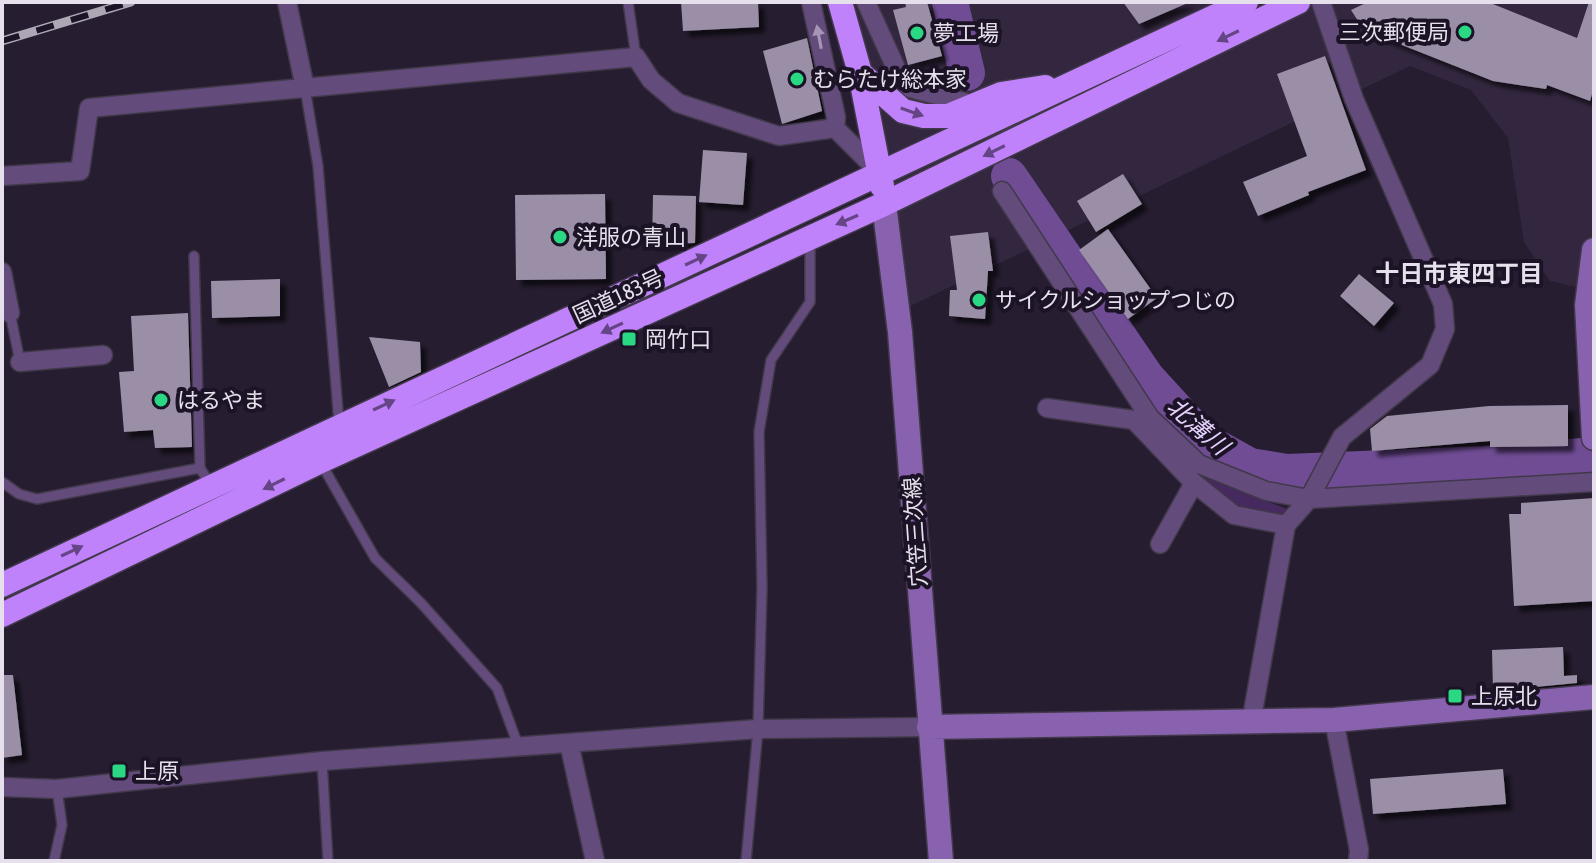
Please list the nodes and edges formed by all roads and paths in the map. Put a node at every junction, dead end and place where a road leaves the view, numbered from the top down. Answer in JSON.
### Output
{"nodes":[{"id":1,"x":287,"y":2,"type":"edge"},
{"id":2,"x":628,"y":2,"type":"edge"},
{"id":3,"x":811,"y":2,"type":"edge"},
{"id":4,"x":840,"y":2,"type":"edge"},
{"id":5,"x":866,"y":2,"type":"edge"},
{"id":6,"x":1246,"y":2,"type":"edge"},
{"id":7,"x":1298,"y":2,"type":"edge"},
{"id":8,"x":1321,"y":2,"type":"edge"},
{"id":9,"x":636,"y":57,"type":"junction"},
{"id":10,"x":860,"y":73,"type":"junction"},
{"id":11,"x":1073,"y":83,"type":"junction"},
{"id":12,"x":305,"y":88,"type":"junction"},
{"id":13,"x":975,"y":105,"type":"junction"},
{"id":14,"x":835,"y":128,"type":"junction"},
{"id":15,"x":881,"y":174,"type":"junction"},
{"id":16,"x":2,"y":176,"type":"edge"},
{"id":17,"x":1002,"y":191,"type":"dead end"},
{"id":18,"x":884,"y":204,"type":"junction"},
{"id":19,"x":810,"y":236,"type":"junction"},
{"id":20,"x":1594,"y":250,"type":"edge"},
{"id":21,"x":194,"y":256,"type":"dead end"},
{"id":22,"x":2,"y":272,"type":"edge"},
{"id":23,"x":10,"y":313,"type":"joint"},
{"id":24,"x":103,"y":355,"type":"dead end"},
{"id":25,"x":20,"y":362,"type":"joint"},
{"id":26,"x":1047,"y":408,"type":"dead end"},
{"id":27,"x":340,"y":426,"type":"junction"},
{"id":28,"x":1594,"y":438,"type":"edge"},
{"id":29,"x":316,"y":451,"type":"junction"},
{"id":30,"x":205,"y":476,"type":"junction"},
{"id":31,"x":2,"y":482,"type":"edge"},
{"id":32,"x":1594,"y":482,"type":"edge"},
{"id":33,"x":1194,"y":483,"type":"junction"},
{"id":34,"x":1309,"y":499,"type":"junction"},
{"id":35,"x":1286,"y":525,"type":"junction"},
{"id":36,"x":1160,"y":544,"type":"dead end"},
{"id":37,"x":2,"y":585,"type":"edge"},
{"id":38,"x":2,"y":615,"type":"edge"},
{"id":39,"x":1594,"y":697,"type":"edge"},
{"id":40,"x":1334,"y":720,"type":"junction"},
{"id":41,"x":1251,"y":723,"type":"junction"},
{"id":42,"x":929,"y":727,"type":"junction"},
{"id":43,"x":758,"y":729,"type":"junction"},
{"id":44,"x":569,"y":743,"type":"junction"},
{"id":45,"x":518,"y":745,"type":"junction"},
{"id":46,"x":322,"y":761,"type":"junction"},
{"id":47,"x":2,"y":787,"type":"edge"},
{"id":48,"x":57,"y":789,"type":"junction"},
{"id":49,"x":54,"y":861,"type":"edge"},
{"id":50,"x":328,"y":861,"type":"edge"},
{"id":51,"x":595,"y":861,"type":"edge"},
{"id":52,"x":746,"y":861,"type":"edge"},
{"id":53,"x":941,"y":861,"type":"edge"},
{"id":54,"x":1358,"y":861,"type":"edge"}],
"edges":[{"from":1,"to":12,"type":"street"},
{"from":2,"to":9,"type":"lane"},
{"from":14,"to":3,"type":"street","one_way":true},
{"from":4,"to":10,"type":"highway"},
{"from":5,"to":13,"type":"street"},
{"from":6,"to":11,"type":"highway","name":"国道183号"},
{"from":7,"to":18,"type":"highway","name":"国道183号","one_way":true},
{"from":8,"to":34,"type":"street"},
{"from":9,"to":12,"type":"street"},
{"from":9,"to":14,"type":"street"},
{"from":10,"to":13,"type":"highway","one_way":true},
{"from":10,"to":15,"type":"highway"},
{"from":11,"to":13,"type":"highway"},
{"from":11,"to":15,"type":"highway","name":"国道183号"},
{"from":12,"to":16,"type":"street"},
{"from":12,"to":27,"type":"lane"},
{"from":14,"to":15,"type":"street"},
{"from":15,"to":18,"type":"highway"},
{"from":27,"to":15,"type":"highway","name":"国道183号","one_way":true},
{"from":17,"to":34,"type":"street"},
{"from":18,"to":19,"type":"highway","name":"国道183号","one_way":true},
{"from":18,"to":42,"type":"street","name":"穴笠三次線"},
{"from":19,"to":29,"type":"highway","name":"国道183号","one_way":true},
{"from":19,"to":43,"type":"lane"},
{"from":20,"to":28,"type":"street"},
{"from":21,"to":30,"type":"lane"},
{"from":22,"to":23,"type":"street"},
{"from":23,"to":25,"type":"lane"},
{"from":24,"to":25,"type":"street"},
{"from":26,"to":33,"type":"street"},
{"from":27,"to":29,"type":"highway","name":"国道183号"},
{"from":29,"to":30,"type":"highway","name":"国道183号"},
{"from":29,"to":38,"type":"highway","name":"国道183号","one_way":true},
{"from":29,"to":45,"type":"lane"},
{"from":30,"to":31,"type":"lane"},
{"from":37,"to":30,"type":"highway","name":"国道183号","one_way":true},
{"from":32,"to":34,"type":"street"},
{"from":33,"to":35,"type":"street"},
{"from":33,"to":36,"type":"street"},
{"from":34,"to":35,"type":"street"},
{"from":35,"to":41,"type":"street"},
{"from":39,"to":40,"type":"street"},
{"from":40,"to":41,"type":"street"},
{"from":40,"to":54,"type":"street"},
{"from":41,"to":42,"type":"street"},
{"from":42,"to":43,"type":"street"},
{"from":42,"to":53,"type":"street","name":"穴笠三次線"},
{"from":43,"to":44,"type":"street"},
{"from":43,"to":52,"type":"lane"},
{"from":44,"to":45,"type":"street"},
{"from":44,"to":51,"type":"street"},
{"from":45,"to":46,"type":"street"},
{"from":46,"to":48,"type":"street"},
{"from":46,"to":50,"type":"lane"},
{"from":47,"to":48,"type":"street"},
{"from":48,"to":49,"type":"lane"}]}
